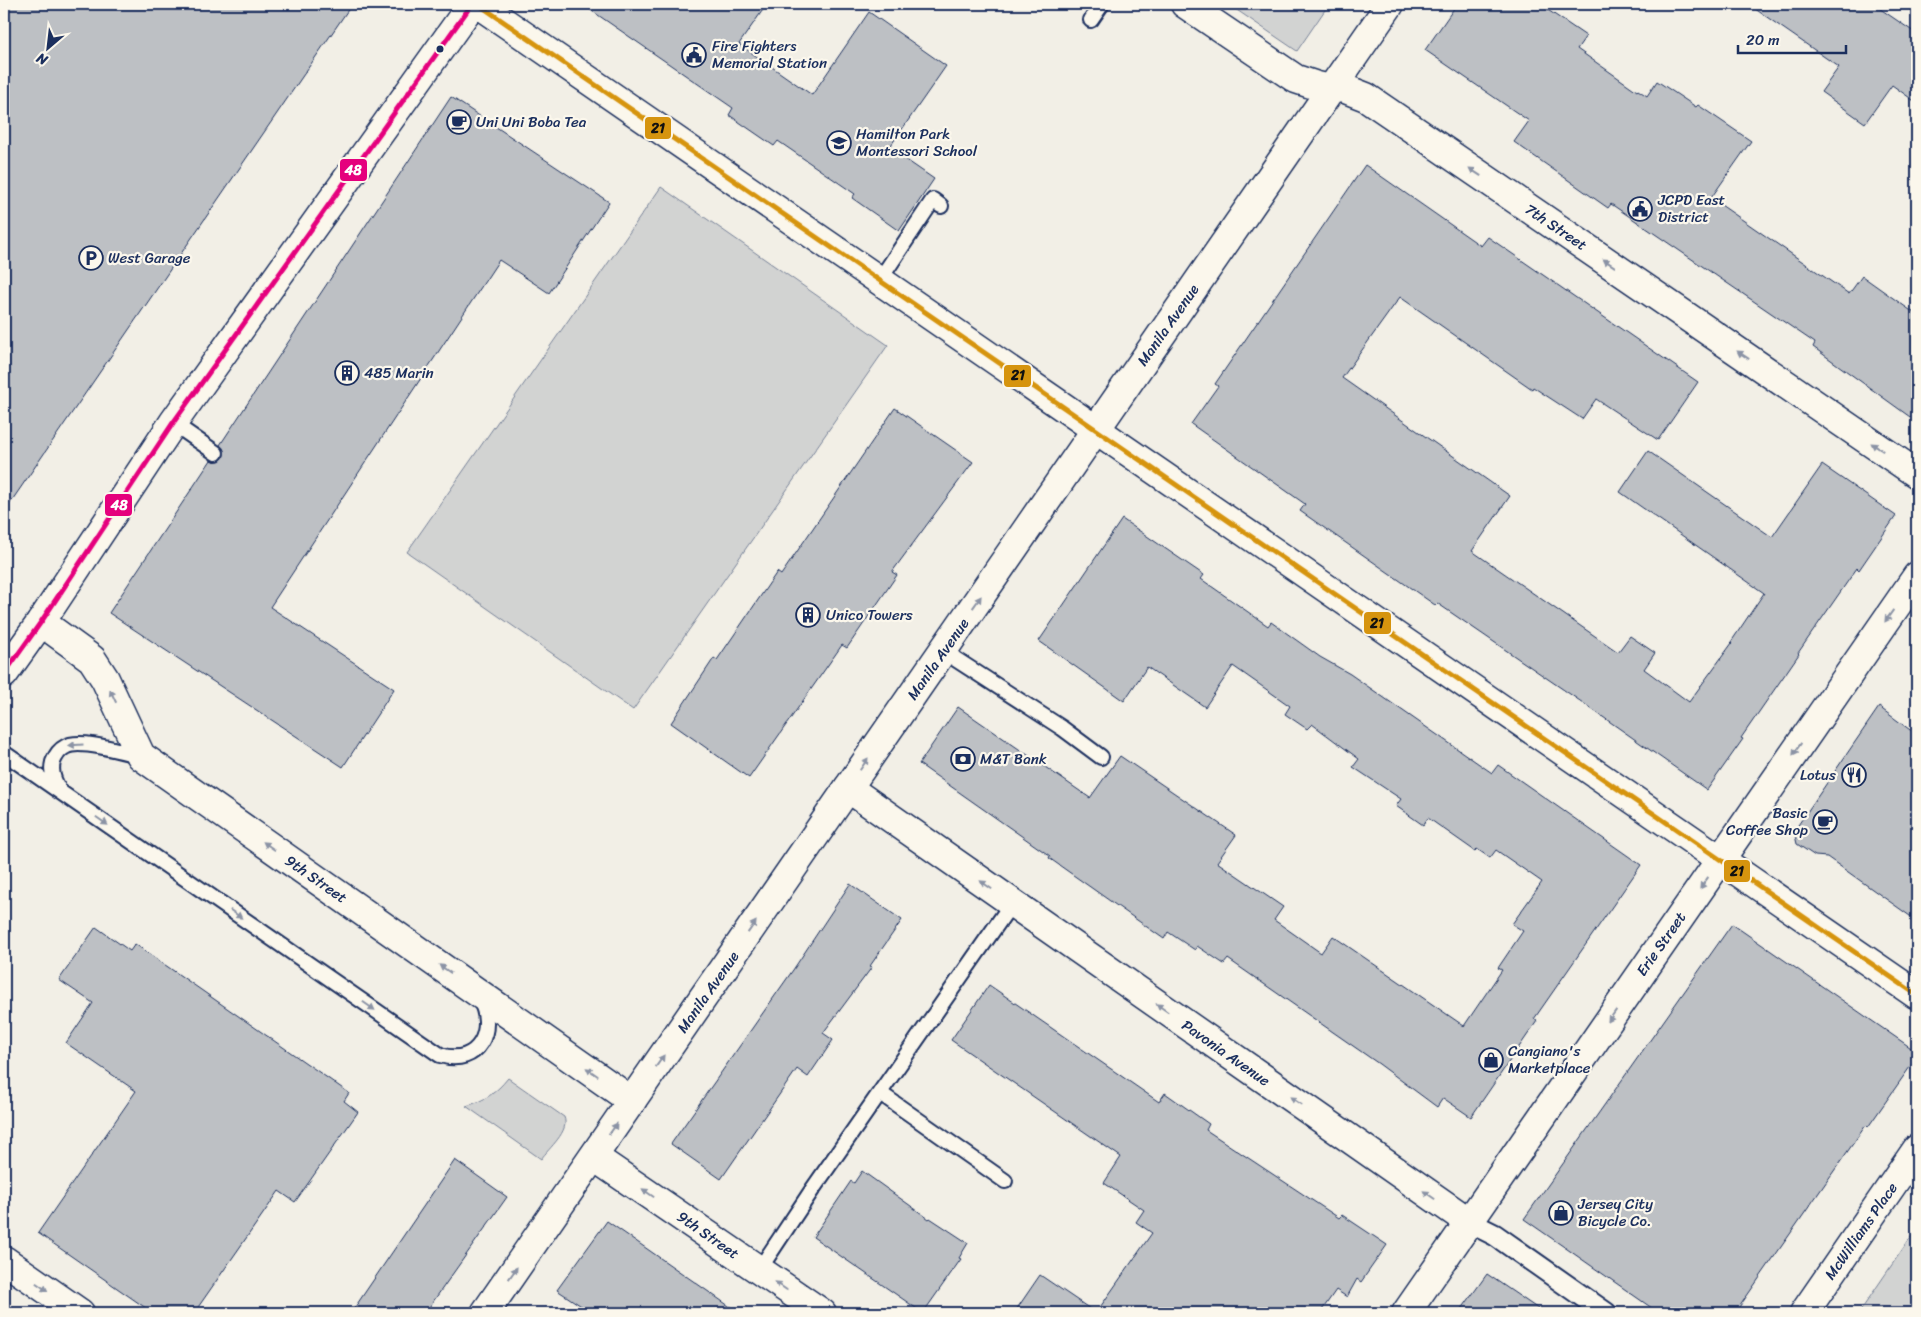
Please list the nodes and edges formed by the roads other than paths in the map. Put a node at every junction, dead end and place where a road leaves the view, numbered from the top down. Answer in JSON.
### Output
{"nodes":[{"id":1,"x":472,"y":4,"type":"edge"},
{"id":2,"x":478,"y":4,"type":"edge"},
{"id":3,"x":1102,"y":4,"type":"edge"},
{"id":4,"x":1185,"y":4,"type":"edge"},
{"id":5,"x":1390,"y":4,"type":"edge"},
{"id":6,"x":1091,"y":20,"type":"dead end"},
{"id":7,"x":1331,"y":88,"type":"junction"},
{"id":8,"x":941,"y":206,"type":"dead end"},
{"id":9,"x":879,"y":281,"type":"junction"},
{"id":10,"x":173,"y":423,"type":"junction"},
{"id":11,"x":1096,"y":429,"type":"junction"},
{"id":12,"x":216,"y":453,"type":"dead end"},
{"id":13,"x":1917,"y":474,"type":"edge"},
{"id":14,"x":1917,"y":576,"type":"edge"},
{"id":15,"x":41,"y":622,"type":"junction"},
{"id":16,"x":943,"y":651,"type":"junction"},
{"id":17,"x":4,"y":674,"type":"edge"},
{"id":18,"x":4,"y":753,"type":"edge"},
{"id":19,"x":141,"y":756,"type":"junction"},
{"id":20,"x":1101,"y":756,"type":"dead end"},
{"id":21,"x":848,"y":788,"type":"junction"},
{"id":22,"x":62,"y":794,"type":"junction"},
{"id":23,"x":1720,"y":860,"type":"junction"},
{"id":24,"x":1012,"y":903,"type":"junction"},
{"id":25,"x":472,"y":988,"type":"junction"},
{"id":26,"x":1917,"y":995,"type":"edge"},
{"id":27,"x":880,"y":1093,"type":"junction"},
{"id":28,"x":632,"y":1101,"type":"junction"},
{"id":29,"x":1917,"y":1149,"type":"edge"},
{"id":30,"x":594,"y":1157,"type":"junction"},
{"id":31,"x":1005,"y":1182,"type":"dead end"},
{"id":32,"x":1469,"y":1222,"type":"junction"},
{"id":33,"x":4,"y":1260,"type":"edge"},
{"id":34,"x":759,"y":1270,"type":"junction"},
{"id":35,"x":80,"y":1313,"type":"edge"},
{"id":36,"x":486,"y":1313,"type":"edge"},
{"id":37,"x":822,"y":1313,"type":"edge"},
{"id":38,"x":1406,"y":1313,"type":"edge"},
{"id":39,"x":1606,"y":1313,"type":"edge"},
{"id":40,"x":1804,"y":1313,"type":"edge"}],
"edges":[{"from":1,"to":10,"type":"street"},
{"from":2,"to":9,"type":"street"},
{"from":3,"to":6,"type":"lane"},
{"from":4,"to":7,"type":"street","name":"7th Street"},
{"from":5,"to":7,"type":"street","name":"Manila Avenue"},
{"from":7,"to":11,"type":"street","name":"Manila Avenue"},
{"from":13,"to":7,"type":"street","name":"7th Street","one_way":true},
{"from":8,"to":9,"type":"lane"},
{"from":9,"to":11,"type":"street"},
{"from":10,"to":12,"type":"lane"},
{"from":10,"to":15,"type":"street"},
{"from":16,"to":11,"type":"street","name":"Manila Avenue","one_way":true},
{"from":11,"to":23,"type":"street"},
{"from":14,"to":23,"type":"street","name":"Erie Street","one_way":true},
{"from":15,"to":17,"type":"street"},
{"from":19,"to":15,"type":"street","name":"9th Street","one_way":true},
{"from":16,"to":20,"type":"lane"},
{"from":21,"to":16,"type":"street","name":"Manila Avenue","one_way":true},
{"from":18,"to":22,"type":"lane"},
{"from":19,"to":22,"type":"lane","one_way":true},
{"from":25,"to":19,"type":"street","name":"9th Street","one_way":true},
{"from":24,"to":21,"type":"street","name":"Pavonia Avenue","one_way":true},
{"from":28,"to":21,"type":"street","name":"Manila Avenue","one_way":true},
{"from":22,"to":25,"type":"lane","one_way":true},
{"from":23,"to":26,"type":"street"},
{"from":23,"to":32,"type":"street","name":"Erie Street","one_way":true},
{"from":24,"to":27,"type":"lane"},
{"from":32,"to":24,"type":"street","name":"Pavonia Avenue","one_way":true},
{"from":28,"to":25,"type":"street","name":"9th Street","one_way":true},
{"from":27,"to":31,"type":"lane"},
{"from":27,"to":34,"type":"lane"},
{"from":30,"to":28,"type":"street","name":"Manila Avenue","one_way":true},
{"from":29,"to":40,"type":"street","name":"McWilliams Place"},
{"from":34,"to":30,"type":"street","name":"9th Street","one_way":true},
{"from":36,"to":30,"type":"street","name":"Manila Avenue","one_way":true},
{"from":32,"to":38,"type":"street","name":"Erie Street"},
{"from":32,"to":39,"type":"street","name":"Pavonia Avenue"},
{"from":33,"to":35,"type":"street","one_way":true},
{"from":37,"to":34,"type":"street","name":"9th Street","one_way":true}]}
